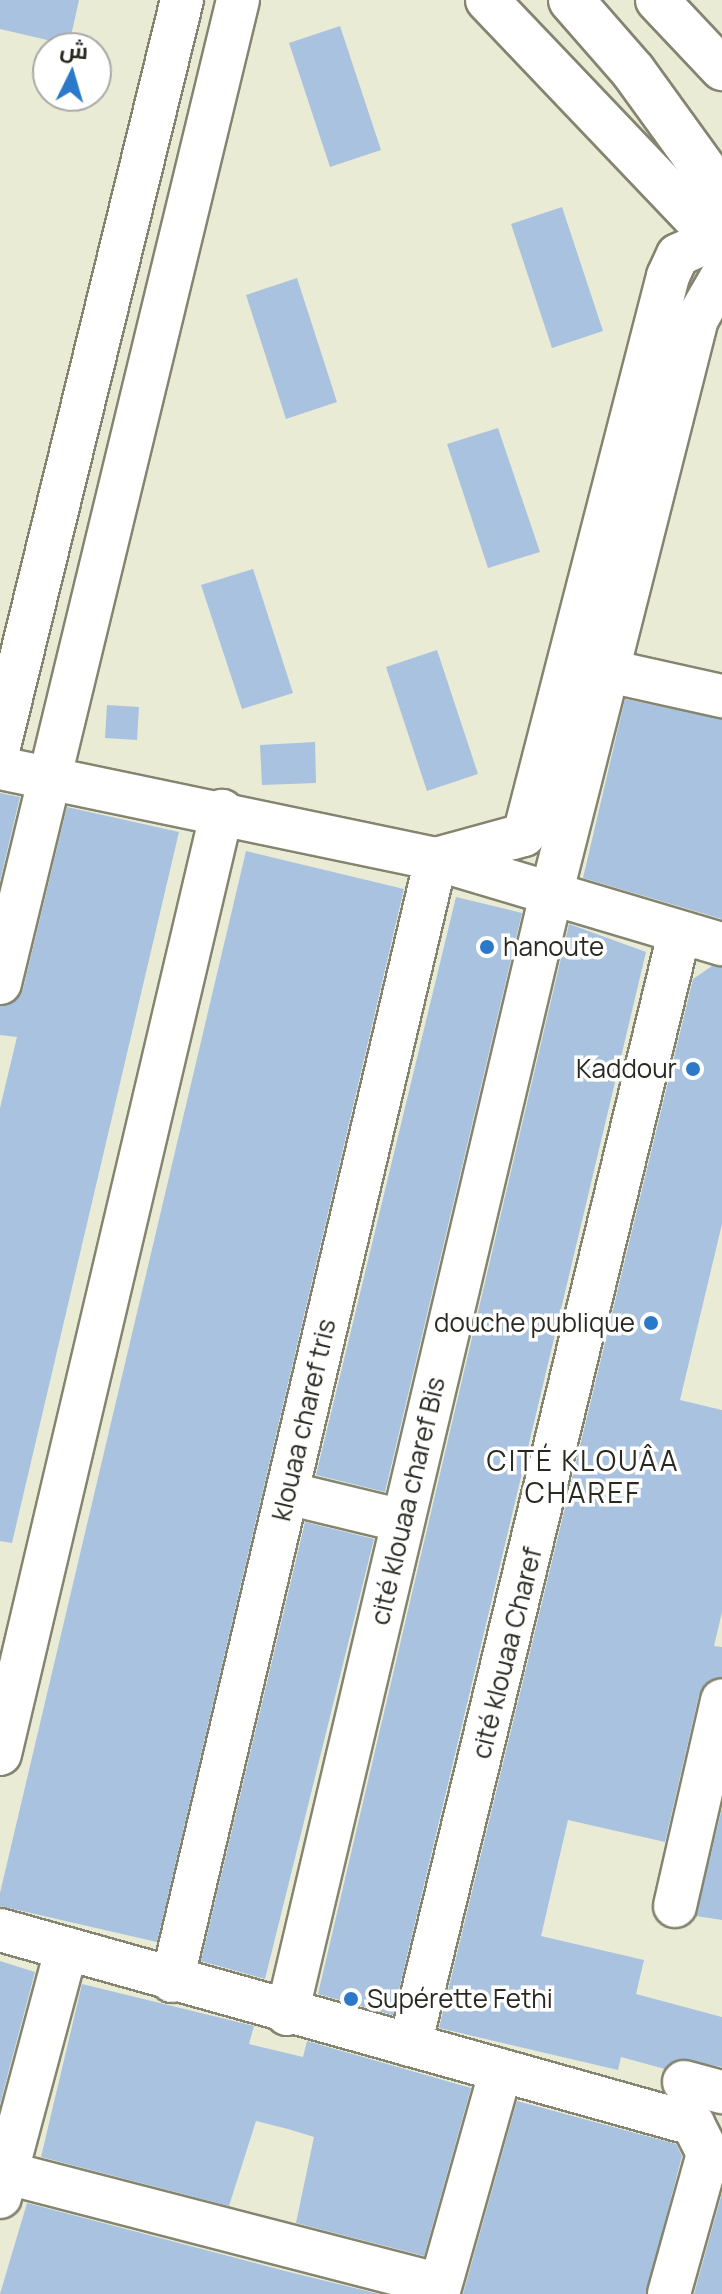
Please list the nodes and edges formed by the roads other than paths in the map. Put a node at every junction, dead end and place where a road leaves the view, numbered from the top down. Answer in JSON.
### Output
{"nodes":[{"id":1,"x":266,"y":0,"type":"edge"},
{"id":2,"x":487,"y":0,"type":"edge"},
{"id":3,"x":657,"y":0,"type":"edge"},
{"id":4,"x":584,"y":6,"type":"edge"},
{"id":5,"x":179,"y":16,"type":"edge"},
{"id":6,"x":231,"y":27,"type":"edge"},
{"id":7,"x":722,"y":69,"type":"edge"},
{"id":8,"x":633,"y":71,"type":"junction"},
{"id":9,"x":722,"y":140,"type":"edge"},
{"id":10,"x":722,"y":194,"type":"edge"},
{"id":11,"x":719,"y":249,"type":"edge"},
{"id":12,"x":609,"y":671,"type":"junction"},
{"id":13,"x":722,"y":696,"type":"edge"},
{"id":14,"x":0,"y":743,"type":"edge"},
{"id":15,"x":0,"y":768,"type":"edge"},
{"id":16,"x":48,"y":778,"type":"junction"},
{"id":17,"x":222,"y":811,"type":"junction"},
{"id":18,"x":436,"y":859,"type":"junction"},
{"id":19,"x":551,"y":895,"type":"junction"},
{"id":20,"x":679,"y":934,"type":"junction"},
{"id":21,"x":722,"y":944,"type":"edge"},
{"id":22,"x":0,"y":983,"type":"edge"},
{"id":23,"x":287,"y":1493,"type":"junction"},
{"id":24,"x":403,"y":1521,"type":"junction"},
{"id":25,"x":722,"y":1700,"type":"edge"},
{"id":26,"x":0,"y":1754,"type":"edge"},
{"id":27,"x":675,"y":1906,"type":"dead end"},
{"id":28,"x":0,"y":1930,"type":"edge"},
{"id":29,"x":66,"y":1950,"type":"junction"},
{"id":30,"x":172,"y":1981,"type":"junction"},
{"id":31,"x":287,"y":2014,"type":"junction"},
{"id":32,"x":410,"y":2045,"type":"junction"},
{"id":33,"x":500,"y":2073,"type":"junction"},
{"id":34,"x":3,"y":2185,"type":"edge"},
{"id":35,"x":439,"y":2289,"type":"edge"},
{"id":36,"x":669,"y":2294,"type":"edge"}],
"edges":[{"from":1,"to":6,"type":"street"},
{"from":2,"to":11,"type":"street"},
{"from":3,"to":7,"type":"street"},
{"from":4,"to":8,"type":"main road"},
{"from":5,"to":6,"type":"street"},
{"from":5,"to":14,"type":"street"},
{"from":6,"to":16,"type":"street"},
{"from":8,"to":9,"type":"main road"},
{"from":8,"to":10,"type":"main road"},
{"from":11,"to":12,"type":"street","name":"cité klouaa charef Bis"},
{"from":11,"to":18,"type":"street"},
{"from":12,"to":13,"type":"street"},
{"from":12,"to":19,"type":"street","name":"cité klouaa charef Bis"},
{"from":15,"to":16,"type":"street"},
{"from":16,"to":17,"type":"street"},
{"from":16,"to":22,"type":"street"},
{"from":17,"to":18,"type":"street"},
{"from":17,"to":26,"type":"street"},
{"from":18,"to":19,"type":"street"},
{"from":18,"to":23,"type":"street","name":"klouaa charef tris"},
{"from":19,"to":20,"type":"street"},
{"from":19,"to":24,"type":"street","name":"cité klouaa charef Bis"},
{"from":20,"to":21,"type":"street"},
{"from":20,"to":32,"type":"street","name":"cité klouaa Charef"},
{"from":23,"to":24,"type":"street"},
{"from":23,"to":30,"type":"street","name":"klouaa charef tris"},
{"from":24,"to":31,"type":"street","name":"cité klouaa charef Bis"},
{"from":25,"to":27,"type":"street"},
{"from":28,"to":29,"type":"street"},
{"from":29,"to":30,"type":"street"},
{"from":29,"to":34,"type":"street"},
{"from":30,"to":31,"type":"street"},
{"from":31,"to":32,"type":"street"},
{"from":32,"to":33,"type":"street"},
{"from":33,"to":35,"type":"street"},
{"from":33,"to":36,"type":"street"},
{"from":34,"to":35,"type":"street"}]}
